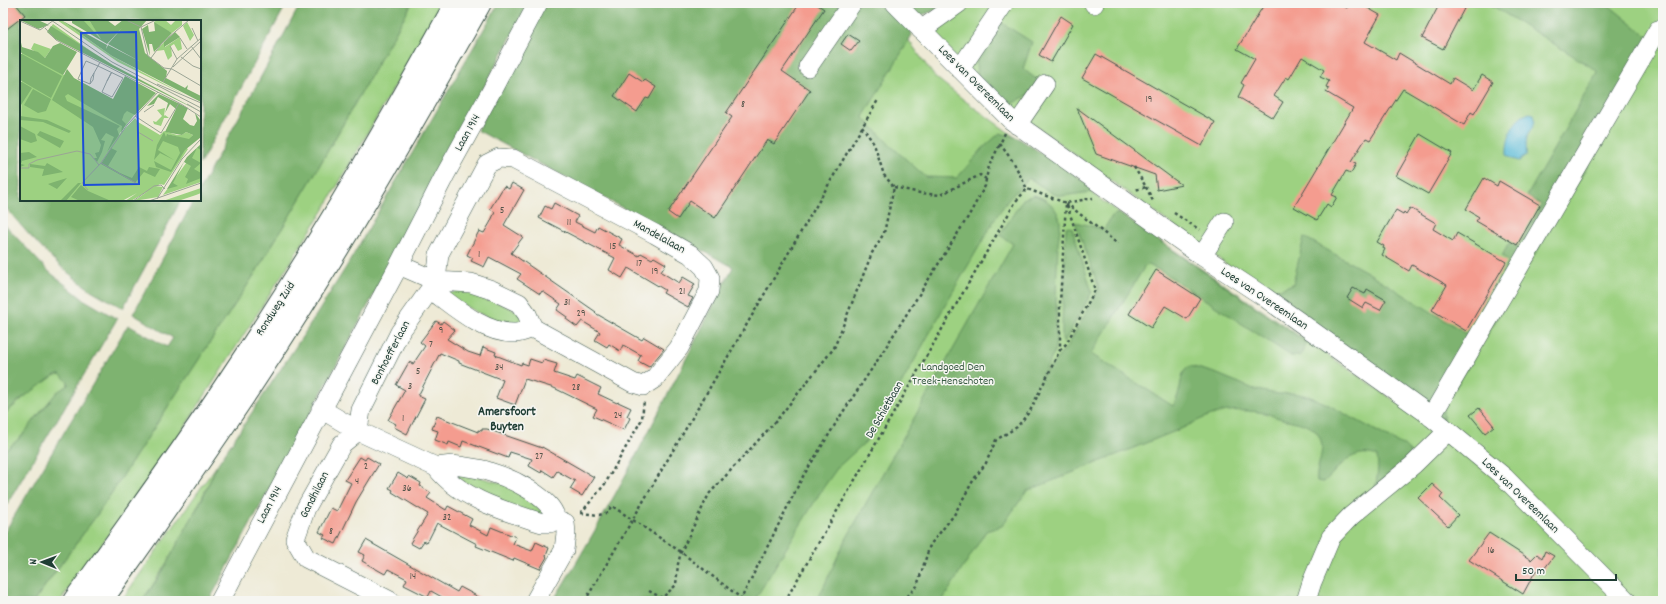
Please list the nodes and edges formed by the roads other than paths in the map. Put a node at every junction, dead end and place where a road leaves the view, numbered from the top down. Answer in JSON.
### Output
{"nodes":[{"id":1,"x":456,"y":3,"type":"edge"},
{"id":2,"x":480,"y":3,"type":"edge"},
{"id":3,"x":538,"y":3,"type":"edge"},
{"id":4,"x":852,"y":3,"type":"edge"},
{"id":5,"x":895,"y":3,"type":"edge"},
{"id":6,"x":959,"y":3,"type":"edge"},
{"id":7,"x":1003,"y":5,"type":"dead end"},
{"id":8,"x":921,"y":30,"type":"junction"},
{"id":9,"x":1658,"y":30,"type":"dead end"},
{"id":10,"x":808,"y":68,"type":"dead end"},
{"id":11,"x":960,"y":68,"type":"junction"},
{"id":12,"x":1045,"y":84,"type":"dead end"},
{"id":13,"x":1014,"y":122,"type":"junction"},
{"id":14,"x":1224,"y":222,"type":"dead end"},
{"id":15,"x":1202,"y":256,"type":"junction"},
{"id":16,"x":399,"y":265,"type":"junction"},
{"id":17,"x":436,"y":281,"type":"junction"},
{"id":18,"x":1268,"y":284,"type":"dead end"},
{"id":19,"x":1247,"y":286,"type":"junction"},
{"id":20,"x":533,"y":328,"type":"junction"},
{"id":21,"x":321,"y":409,"type":"junction"},
{"id":22,"x":1431,"y":417,"type":"junction"},
{"id":23,"x":358,"y":431,"type":"junction"},
{"id":24,"x":1448,"y":431,"type":"junction"},
{"id":25,"x":436,"y":467,"type":"junction"},
{"id":26,"x":561,"y":521,"type":"junction"},
{"id":27,"x":74,"y":601,"type":"edge"},
{"id":28,"x":101,"y":601,"type":"edge"},
{"id":29,"x":220,"y":601,"type":"edge"},
{"id":30,"x":390,"y":601,"type":"edge"},
{"id":31,"x":535,"y":601,"type":"edge"},
{"id":32,"x":1306,"y":601,"type":"edge"},
{"id":33,"x":1627,"y":601,"type":"edge"}],
"edges":[{"from":1,"to":27,"type":"main road","name":"Rondweg Zuid"},
{"from":2,"to":28,"type":"main road","name":"Rondweg Zuid"},
{"from":3,"to":16,"type":"street","name":"Laan 1914"},
{"from":4,"to":10,"type":"street"},
{"from":5,"to":8,"type":"street","name":"Loes van Overeemlaan"},
{"from":6,"to":8,"type":"street"},
{"from":7,"to":11,"type":"street"},
{"from":8,"to":11,"type":"street","name":"Loes van Overeemlaan"},
{"from":9,"to":22,"type":"street"},
{"from":11,"to":13,"type":"street","name":"Loes van Overeemlaan"},
{"from":12,"to":13,"type":"street"},
{"from":13,"to":15,"type":"street","name":"Loes van Overeemlaan"},
{"from":14,"to":15,"type":"street"},
{"from":15,"to":19,"type":"street","name":"Loes van Overeemlaan"},
{"from":16,"to":17,"type":"street"},
{"from":16,"to":21,"type":"street","name":"Laan 1914"},
{"from":17,"to":20,"type":"street"},
{"from":17,"to":20,"type":"street","name":"Mandelalaan"},
{"from":17,"to":20,"type":"street","name":"Mandelalaan"},
{"from":17,"to":23,"type":"street","name":"Bonhoefferlaan"},
{"from":18,"to":19,"type":"street"},
{"from":19,"to":22,"type":"street","name":"Loes van Overeemlaan"},
{"from":21,"to":23,"type":"street"},
{"from":21,"to":29,"type":"street","name":"Laan 1914"},
{"from":22,"to":24,"type":"street","name":"Loes van Overeemlaan"},
{"from":23,"to":25,"type":"street"},
{"from":23,"to":30,"type":"street","name":"Gandhilaan"},
{"from":24,"to":32,"type":"street"},
{"from":24,"to":33,"type":"street","name":"Loes van Overeemlaan"},
{"from":25,"to":26,"type":"street"},
{"from":25,"to":26,"type":"street"},
{"from":26,"to":31,"type":"street"}]}
